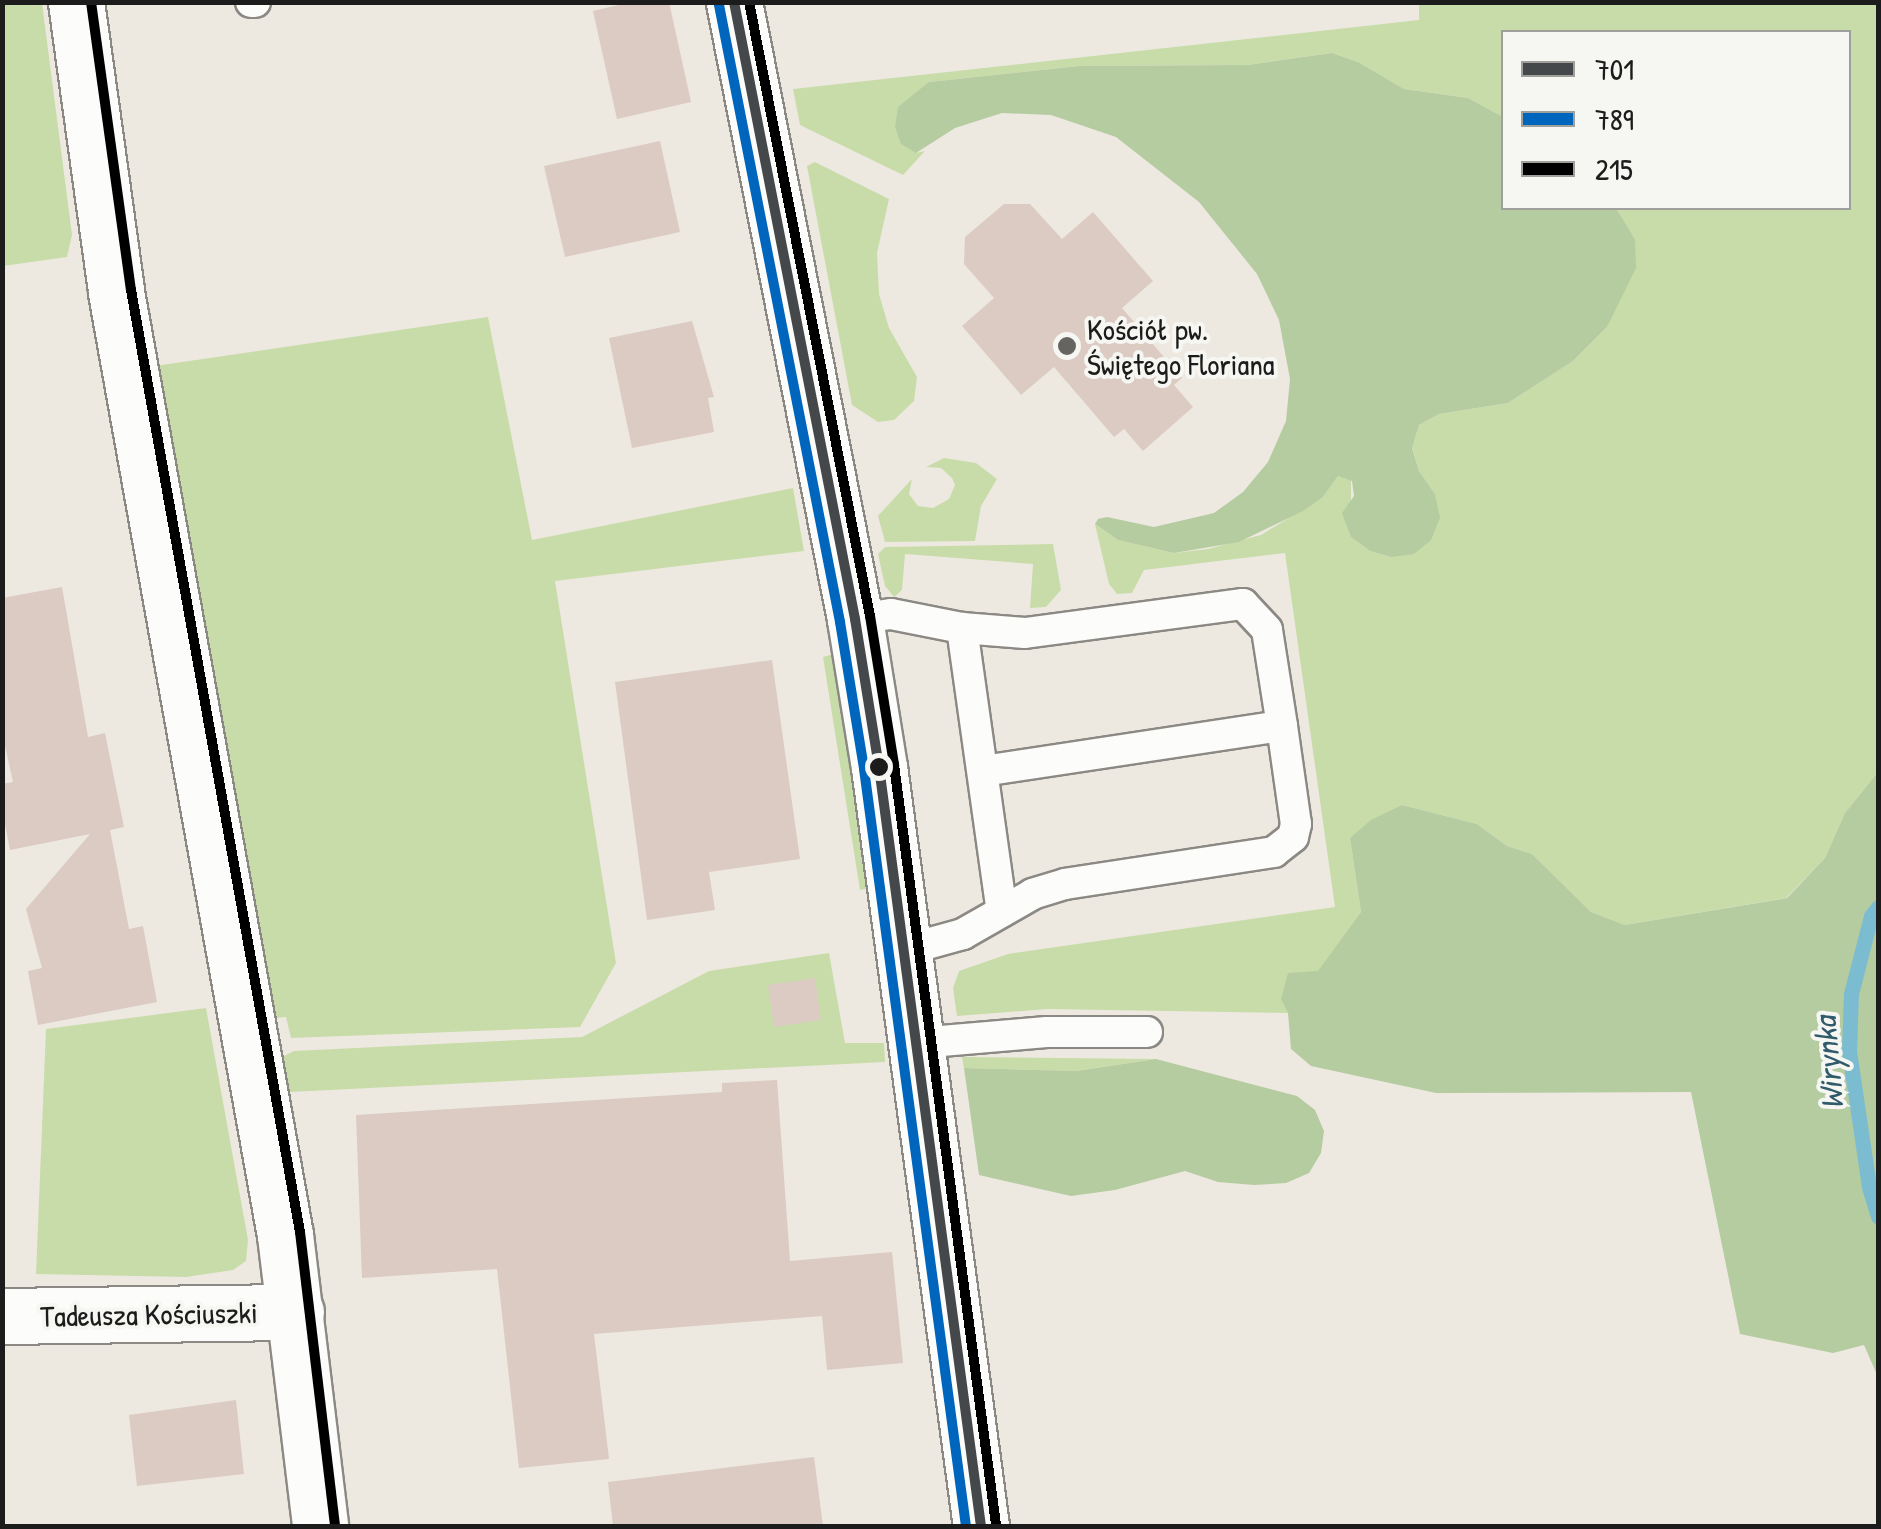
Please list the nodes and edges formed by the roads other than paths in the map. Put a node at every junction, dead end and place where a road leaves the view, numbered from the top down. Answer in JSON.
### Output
{"nodes":[{"id":1,"x":76,"y":2,"type":"edge"},
{"id":2,"x":734,"y":2,"type":"edge"},
{"id":3,"x":854,"y":619,"type":"junction"},
{"id":4,"x":962,"y":628,"type":"junction"},
{"id":5,"x":1282,"y":726,"type":"junction"},
{"id":6,"x":983,"y":771,"type":"junction"},
{"id":7,"x":1002,"y":911,"type":"junction"},
{"id":8,"x":905,"y":950,"type":"junction"},
{"id":9,"x":1147,"y":1032,"type":"dead end"},
{"id":10,"x":918,"y":1042,"type":"junction"},
{"id":11,"x":296,"y":1312,"type":"junction"},
{"id":12,"x":2,"y":1316,"type":"edge"},
{"id":13,"x":320,"y":1526,"type":"edge"},
{"id":14,"x":981,"y":1526,"type":"edge"}],
"edges":[{"from":1,"to":11,"type":"street"},
{"from":2,"to":3,"type":"street"},
{"from":3,"to":4,"type":"lane"},
{"from":3,"to":8,"type":"street"},
{"from":4,"to":5,"type":"lane"},
{"from":4,"to":6,"type":"lane"},
{"from":5,"to":6,"type":"lane"},
{"from":5,"to":7,"type":"lane"},
{"from":6,"to":7,"type":"lane"},
{"from":7,"to":8,"type":"lane"},
{"from":8,"to":10,"type":"street"},
{"from":9,"to":10,"type":"lane"},
{"from":10,"to":14,"type":"street"},
{"from":11,"to":12,"type":"street","name":"Tadeusza Kościuszki"},
{"from":11,"to":13,"type":"street"}]}
